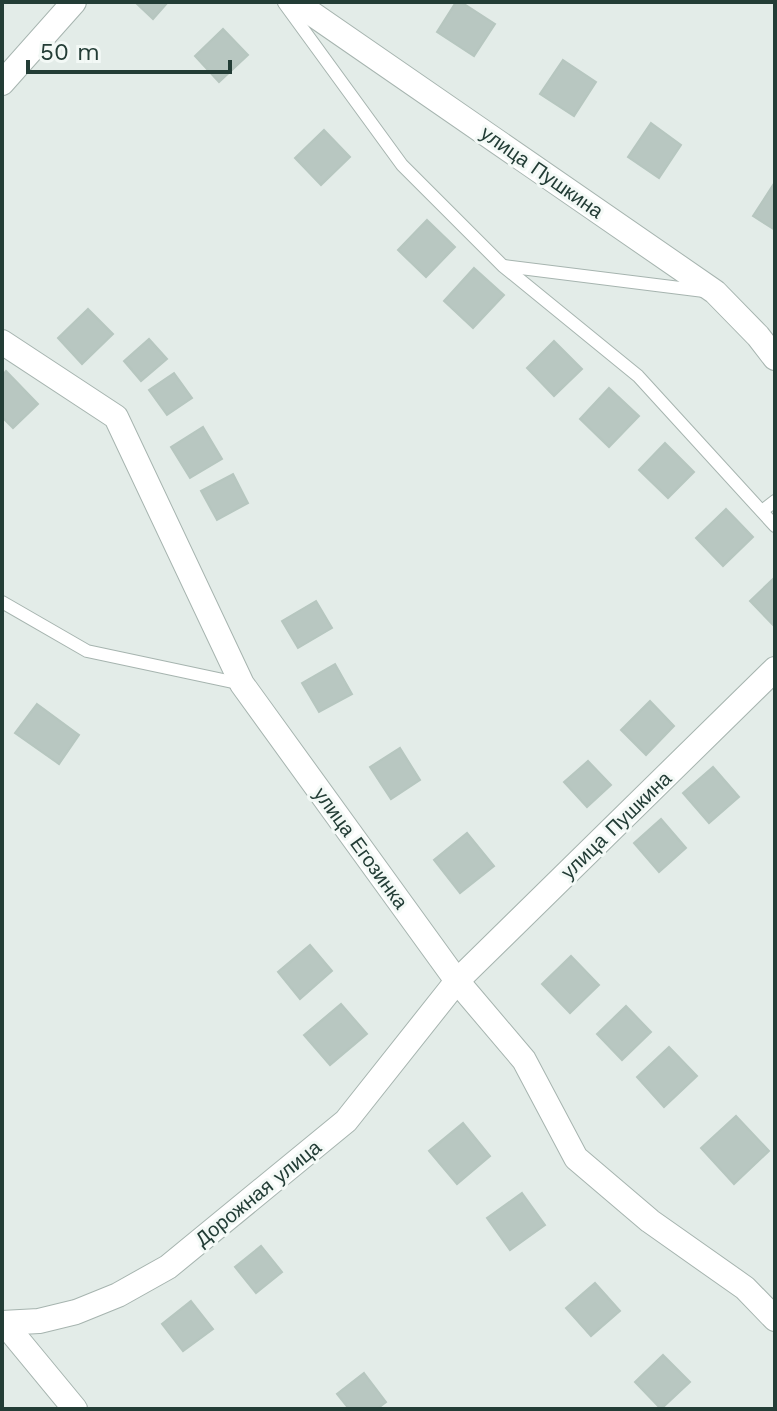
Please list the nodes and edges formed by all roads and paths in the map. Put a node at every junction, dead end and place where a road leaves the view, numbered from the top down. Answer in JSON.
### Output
{"nodes":[{"id":1,"x":74,"y":2,"type":"edge"},
{"id":2,"x":283,"y":2,"type":"edge"},
{"id":3,"x":295,"y":2,"type":"edge"},
{"id":4,"x":2,"y":83,"type":"edge"},
{"id":5,"x":503,"y":266,"type":"junction"},
{"id":6,"x":715,"y":292,"type":"junction"},
{"id":7,"x":2,"y":342,"type":"edge"},
{"id":8,"x":775,"y":358,"type":"edge"},
{"id":9,"x":775,"y":501,"type":"edge"},
{"id":10,"x":762,"y":511,"type":"junction"},
{"id":11,"x":775,"y":526,"type":"edge"},
{"id":12,"x":2,"y":602,"type":"edge"},
{"id":13,"x":775,"y":669,"type":"edge"},
{"id":14,"x":242,"y":684,"type":"junction"},
{"id":15,"x":457,"y":981,"type":"junction"},
{"id":16,"x":775,"y":1319,"type":"edge"},
{"id":17,"x":3,"y":1323,"type":"edge"},
{"id":18,"x":75,"y":1409,"type":"edge"}],
"edges":[{"from":1,"to":4,"type":"street"},
{"from":2,"to":5,"type":"lane"},
{"from":3,"to":6,"type":"street","name":"улица Пушкина"},
{"from":5,"to":6,"type":"lane"},
{"from":5,"to":10,"type":"lane"},
{"from":6,"to":8,"type":"street","name":"улица Пушкина"},
{"from":7,"to":14,"type":"street","name":"улица Егозинка"},
{"from":9,"to":10,"type":"lane"},
{"from":10,"to":11,"type":"lane"},
{"from":12,"to":14,"type":"lane"},
{"from":13,"to":15,"type":"street","name":"улица Пушкина"},
{"from":14,"to":15,"type":"street","name":"улица Егозинка"},
{"from":15,"to":16,"type":"street","name":"улица Егозинка"},
{"from":15,"to":17,"type":"street","name":"Дорожная улица"},
{"from":17,"to":18,"type":"street"}]}
